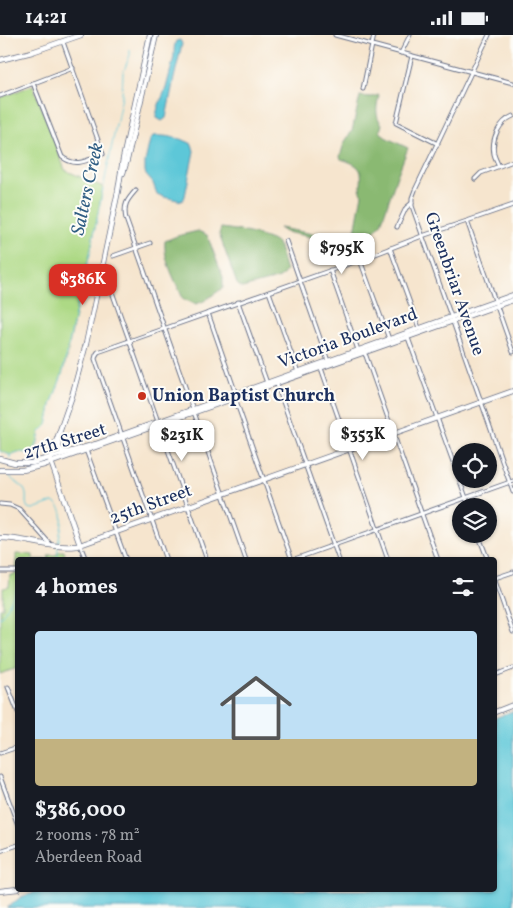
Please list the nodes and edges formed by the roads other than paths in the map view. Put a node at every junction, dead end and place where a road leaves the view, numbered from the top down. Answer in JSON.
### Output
{"nodes":[{"id":1,"x":81,"y":35,"type":"edge"},
{"id":2,"x":150,"y":35,"type":"edge"},
{"id":3,"x":156,"y":35,"type":"edge"},
{"id":4,"x":335,"y":35,"type":"edge"},
{"id":5,"x":374,"y":35,"type":"edge"},
{"id":6,"x":410,"y":35,"type":"edge"},
{"id":7,"x":488,"y":35,"type":"edge"},
{"id":8,"x":64,"y":42,"type":"junction"},
{"id":9,"x":372,"y":45,"type":"junction"},
{"id":10,"x":401,"y":53,"type":"junction"},
{"id":11,"x":412,"y":55,"type":"junction"},
{"id":12,"x":0,"y":60,"type":"edge"},
{"id":13,"x":73,"y":68,"type":"junction"},
{"id":14,"x":471,"y":72,"type":"junction"},
{"id":15,"x":34,"y":83,"type":"junction"},
{"id":16,"x":513,"y":83,"type":"edge"},
{"id":17,"x":363,"y":89,"type":"dead end"},
{"id":18,"x":0,"y":96,"type":"edge"},
{"id":19,"x":513,"y":116,"type":"edge"},
{"id":20,"x":438,"y":144,"type":"junction"},
{"id":21,"x":513,"y":161,"type":"edge"},
{"id":22,"x":499,"y":166,"type":"junction"},
{"id":23,"x":475,"y":179,"type":"dead end"},
{"id":24,"x":136,"y":190,"type":"dead end"},
{"id":25,"x":118,"y":191,"type":"junction"},
{"id":26,"x":412,"y":203,"type":"junction"},
{"id":27,"x":512,"y":205,"type":"edge"},
{"id":28,"x":513,"y":211,"type":"edge"},
{"id":29,"x":467,"y":221,"type":"junction"},
{"id":30,"x":397,"y":227,"type":"dead end"},
{"id":31,"x":422,"y":236,"type":"junction"},
{"id":32,"x":286,"y":241,"type":"dead end"},
{"id":33,"x":150,"y":243,"type":"dead end"},
{"id":34,"x":136,"y":248,"type":"junction"},
{"id":35,"x":390,"y":248,"type":"junction"},
{"id":36,"x":113,"y":256,"type":"dead end"},
{"id":37,"x":360,"y":260,"type":"junction"},
{"id":38,"x":330,"y":270,"type":"junction"},
{"id":39,"x":300,"y":281,"type":"junction"},
{"id":40,"x":111,"y":289,"type":"dead end"},
{"id":41,"x":268,"y":292,"type":"junction"},
{"id":42,"x":513,"y":295,"type":"edge"},
{"id":43,"x":513,"y":300,"type":"edge"},
{"id":44,"x":238,"y":302,"type":"junction"},
{"id":45,"x":496,"y":303,"type":"junction"},
{"id":46,"x":208,"y":313,"type":"junction"},
{"id":47,"x":452,"y":319,"type":"junction"},
{"id":48,"x":165,"y":328,"type":"junction"},
{"id":49,"x":419,"y":328,"type":"junction"},
{"id":50,"x":407,"y":335,"type":"junction"},
{"id":51,"x":388,"y":339,"type":"junction"},
{"id":52,"x":129,"y":341,"type":"junction"},
{"id":53,"x":358,"y":349,"type":"junction"},
{"id":54,"x":513,"y":352,"type":"edge"},
{"id":55,"x":364,"y":353,"type":"junction"},
{"id":56,"x":328,"y":361,"type":"junction"},
{"id":57,"x":321,"y":368,"type":"junction"},
{"id":58,"x":298,"y":372,"type":"junction"},
{"id":59,"x":276,"y":382,"type":"junction"},
{"id":60,"x":267,"y":385,"type":"junction"},
{"id":61,"x":513,"y":391,"type":"edge"},
{"id":62,"x":236,"y":396,"type":"junction"},
{"id":63,"x":481,"y":402,"type":"junction"},
{"id":64,"x":194,"y":411,"type":"junction"},
{"id":65,"x":437,"y":418,"type":"junction"},
{"id":66,"x":158,"y":424,"type":"junction"},
{"id":67,"x":393,"y":433,"type":"junction"},
{"id":68,"x":58,"y":437,"type":"junction"},
{"id":69,"x":122,"y":437,"type":"junction"},
{"id":70,"x":86,"y":449,"type":"junction"},
{"id":71,"x":349,"y":449,"type":"junction"},
{"id":72,"x":70,"y":452,"type":"junction"},
{"id":73,"x":0,"y":459,"type":"edge"},
{"id":74,"x":51,"y":461,"type":"junction"},
{"id":75,"x":305,"y":464,"type":"junction"},
{"id":76,"x":0,"y":470,"type":"edge"},
{"id":77,"x":263,"y":479,"type":"junction"},
{"id":78,"x":511,"y":481,"type":"edge"},
{"id":79,"x":513,"y":492,"type":"edge"},
{"id":80,"x":223,"y":494,"type":"junction"},
{"id":81,"x":466,"y":498,"type":"joint"},
{"id":82,"x":452,"y":503,"type":"edge"},
{"id":83,"x":0,"y":504,"type":"edge"},
{"id":84,"x":188,"y":506,"type":"junction"},
{"id":85,"x":421,"y":514,"type":"junction"},
{"id":86,"x":152,"y":519,"type":"junction"},
{"id":87,"x":377,"y":530,"type":"junction"},
{"id":88,"x":116,"y":532,"type":"junction"},
{"id":89,"x":0,"y":538,"type":"edge"},
{"id":90,"x":481,"y":543,"type":"edge"},
{"id":91,"x":53,"y":545,"type":"junction"},
{"id":92,"x":80,"y":545,"type":"junction"},
{"id":93,"x":334,"y":545,"type":"junction"},
{"id":94,"x":85,"y":557,"type":"edge"},
{"id":95,"x":125,"y":557,"type":"edge"},
{"id":96,"x":165,"y":557,"type":"edge"},
{"id":97,"x":206,"y":557,"type":"edge"},
{"id":98,"x":245,"y":557,"type":"edge"},
{"id":99,"x":291,"y":557,"type":"edge"},
{"id":100,"x":300,"y":557,"type":"edge"},
{"id":101,"x":338,"y":557,"type":"edge"},
{"id":102,"x":387,"y":557,"type":"edge"},
{"id":103,"x":437,"y":557,"type":"edge"},
{"id":104,"x":487,"y":557,"type":"edge"},
{"id":105,"x":0,"y":571,"type":"edge"},
{"id":106,"x":15,"y":571,"type":"edge"},
{"id":107,"x":513,"y":572,"type":"edge"},
{"id":108,"x":497,"y":578,"type":"edge"},
{"id":109,"x":497,"y":585,"type":"edge"},
{"id":110,"x":513,"y":631,"type":"edge"},
{"id":111,"x":513,"y":668,"type":"edge"},
{"id":112,"x":497,"y":674,"type":"edge"},
{"id":113,"x":8,"y":687,"type":"dead end"},
{"id":114,"x":15,"y":704,"type":"edge"},
{"id":115,"x":513,"y":705,"type":"edge"},
{"id":116,"x":497,"y":711,"type":"edge"},
{"id":117,"x":15,"y":748,"type":"edge"},
{"id":118,"x":0,"y":753,"type":"edge"},
{"id":119,"x":0,"y":777,"type":"edge"},
{"id":120,"x":15,"y":817,"type":"edge"},
{"id":121,"x":15,"y":846,"type":"edge"},
{"id":122,"x":0,"y":851,"type":"edge"},
{"id":123,"x":15,"y":889,"type":"edge"},
{"id":124,"x":0,"y":891,"type":"edge"}],
"edges":[{"from":1,"to":8,"type":"main road"},
{"from":2,"to":25,"type":"main road"},
{"from":3,"to":25,"type":"main road"},
{"from":4,"to":9,"type":"street"},
{"from":5,"to":9,"type":"street"},
{"from":6,"to":10,"type":"street"},
{"from":7,"to":14,"type":"street","name":"Greenbriar Avenue"},
{"from":8,"to":12,"type":"main road"},
{"from":8,"to":13,"type":"street"},
{"from":9,"to":10,"type":"street"},
{"from":9,"to":17,"type":"street"},
{"from":10,"to":11,"type":"street"},
{"from":11,"to":14,"type":"street"},
{"from":11,"to":20,"type":"street"},
{"from":13,"to":15,"type":"street"},
{"from":13,"to":15,"type":"street"},
{"from":14,"to":16,"type":"street"},
{"from":14,"to":20,"type":"street","name":"Greenbriar Avenue"},
{"from":15,"to":18,"type":"street"},
{"from":19,"to":22,"type":"street"},
{"from":20,"to":26,"type":"street","name":"Greenbriar Avenue"},
{"from":21,"to":22,"type":"street"},
{"from":22,"to":23,"type":"street"},
{"from":24,"to":34,"type":"street"},
{"from":25,"to":68,"type":"main road"},
{"from":26,"to":30,"type":"street"},
{"from":26,"to":31,"type":"street","name":"Greenbriar Avenue"},
{"from":27,"to":28,"type":"street"},
{"from":27,"to":29,"type":"street"},
{"from":29,"to":31,"type":"street"},
{"from":29,"to":45,"type":"street"},
{"from":31,"to":35,"type":"street"},
{"from":31,"to":47,"type":"street","name":"Greenbriar Avenue"},
{"from":32,"to":39,"type":"street"},
{"from":33,"to":34,"type":"street"},
{"from":34,"to":36,"type":"street"},
{"from":34,"to":48,"type":"street"},
{"from":35,"to":37,"type":"street"},
{"from":35,"to":49,"type":"street"},
{"from":37,"to":38,"type":"street"},
{"from":37,"to":51,"type":"street"},
{"from":38,"to":39,"type":"street"},
{"from":38,"to":53,"type":"street"},
{"from":39,"to":41,"type":"street"},
{"from":39,"to":56,"type":"street"},
{"from":40,"to":52,"type":"street"},
{"from":41,"to":44,"type":"street"},
{"from":41,"to":58,"type":"street"},
{"from":42,"to":45,"type":"main road","name":"Victoria Boulevard"},
{"from":43,"to":45,"type":"main road","name":"Victoria Boulevard"},
{"from":44,"to":46,"type":"street"},
{"from":44,"to":60,"type":"street"},
{"from":45,"to":47,"type":"main road","name":"Victoria Boulevard"},
{"from":45,"to":54,"type":"street"},
{"from":46,"to":48,"type":"street"},
{"from":46,"to":62,"type":"street"},
{"from":47,"to":49,"type":"main road","name":"Victoria Boulevard"},
{"from":47,"to":50,"type":"main road","name":"Victoria Boulevard"},
{"from":47,"to":63,"type":"street","name":"Greenbriar Avenue"},
{"from":48,"to":52,"type":"street"},
{"from":48,"to":64,"type":"street"},
{"from":49,"to":50,"type":"main road","name":"Victoria Boulevard"},
{"from":50,"to":51,"type":"main road","name":"Victoria Boulevard"},
{"from":50,"to":55,"type":"main road","name":"Victoria Boulevard"},
{"from":50,"to":65,"type":"street"},
{"from":51,"to":53,"type":"main road","name":"Victoria Boulevard"},
{"from":52,"to":66,"type":"street"},
{"from":52,"to":69,"type":"street"},
{"from":53,"to":55,"type":"street"},
{"from":53,"to":56,"type":"main road","name":"Victoria Boulevard"},
{"from":55,"to":57,"type":"main road","name":"Victoria Boulevard"},
{"from":55,"to":67,"type":"street"},
{"from":56,"to":58,"type":"main road","name":"Victoria Boulevard"},
{"from":57,"to":59,"type":"main road","name":"Victoria Boulevard"},
{"from":57,"to":71,"type":"street"},
{"from":58,"to":59,"type":"main road","name":"Victoria Boulevard"},
{"from":59,"to":60,"type":"main road","name":"Victoria Boulevard"},
{"from":59,"to":75,"type":"street"},
{"from":60,"to":62,"type":"main road","name":"Victoria Boulevard"},
{"from":61,"to":63,"type":"main road","name":"25th Street"},
{"from":62,"to":64,"type":"main road","name":"Victoria Boulevard"},
{"from":62,"to":77,"type":"street"},
{"from":63,"to":65,"type":"main road","name":"25th Street"},
{"from":63,"to":78,"type":"street","name":"Greenbriar Avenue"},
{"from":64,"to":66,"type":"main road","name":"27th Street"},
{"from":64,"to":80,"type":"street"},
{"from":65,"to":67,"type":"main road","name":"25th Street"},
{"from":65,"to":81,"type":"street"},
{"from":66,"to":69,"type":"main road","name":"27th Street"},
{"from":66,"to":84,"type":"street"},
{"from":67,"to":71,"type":"main road","name":"25th Street"},
{"from":67,"to":85,"type":"street"},
{"from":68,"to":72,"type":"main road"},
{"from":68,"to":74,"type":"main road"},
{"from":69,"to":70,"type":"main road","name":"27th Street"},
{"from":69,"to":86,"type":"street"},
{"from":70,"to":72,"type":"main road","name":"27th Street"},
{"from":70,"to":74,"type":"main road","name":"27th Street"},
{"from":70,"to":88,"type":"street"},
{"from":71,"to":75,"type":"main road","name":"25th Street"},
{"from":71,"to":87,"type":"street"},
{"from":72,"to":74,"type":"main road","name":"27th Street"},
{"from":73,"to":74,"type":"main road"},
{"from":74,"to":76,"type":"main road","name":"27th Street"},
{"from":74,"to":92,"type":"main road"},
{"from":75,"to":77,"type":"main road","name":"25th Street"},
{"from":75,"to":93,"type":"street"},
{"from":77,"to":80,"type":"main road","name":"25th Street"},
{"from":77,"to":99,"type":"street"},
{"from":78,"to":79,"type":"street","name":"Greenbriar Avenue"},
{"from":78,"to":81,"type":"street"},
{"from":80,"to":84,"type":"main road","name":"25th Street"},
{"from":80,"to":98,"type":"street"},
{"from":82,"to":85,"type":"street"},
{"from":83,"to":91,"type":"street"},
{"from":84,"to":86,"type":"main road","name":"25th Street"},
{"from":84,"to":97,"type":"street"},
{"from":85,"to":87,"type":"street"},
{"from":85,"to":103,"type":"street"},
{"from":86,"to":88,"type":"main road","name":"25th Street"},
{"from":86,"to":96,"type":"street"},
{"from":87,"to":93,"type":"street"},
{"from":87,"to":102,"type":"street"},
{"from":88,"to":92,"type":"main road","name":"25th Street"},
{"from":88,"to":95,"type":"street"},
{"from":89,"to":91,"type":"main road","name":"25th Street"},
{"from":90,"to":104,"type":"street"},
{"from":91,"to":92,"type":"main road","name":"25th Street"},
{"from":92,"to":94,"type":"street"},
{"from":93,"to":100,"type":"street"},
{"from":93,"to":101,"type":"street"},
{"from":105,"to":106,"type":"street"},
{"from":107,"to":108,"type":"street"},
{"from":109,"to":110,"type":"street"},
{"from":111,"to":112,"type":"street"},
{"from":113,"to":114,"type":"street"},
{"from":115,"to":116,"type":"main road"},
{"from":117,"to":118,"type":"street"},
{"from":119,"to":120,"type":"street"},
{"from":121,"to":122,"type":"street"},
{"from":123,"to":124,"type":"main road"}]}
